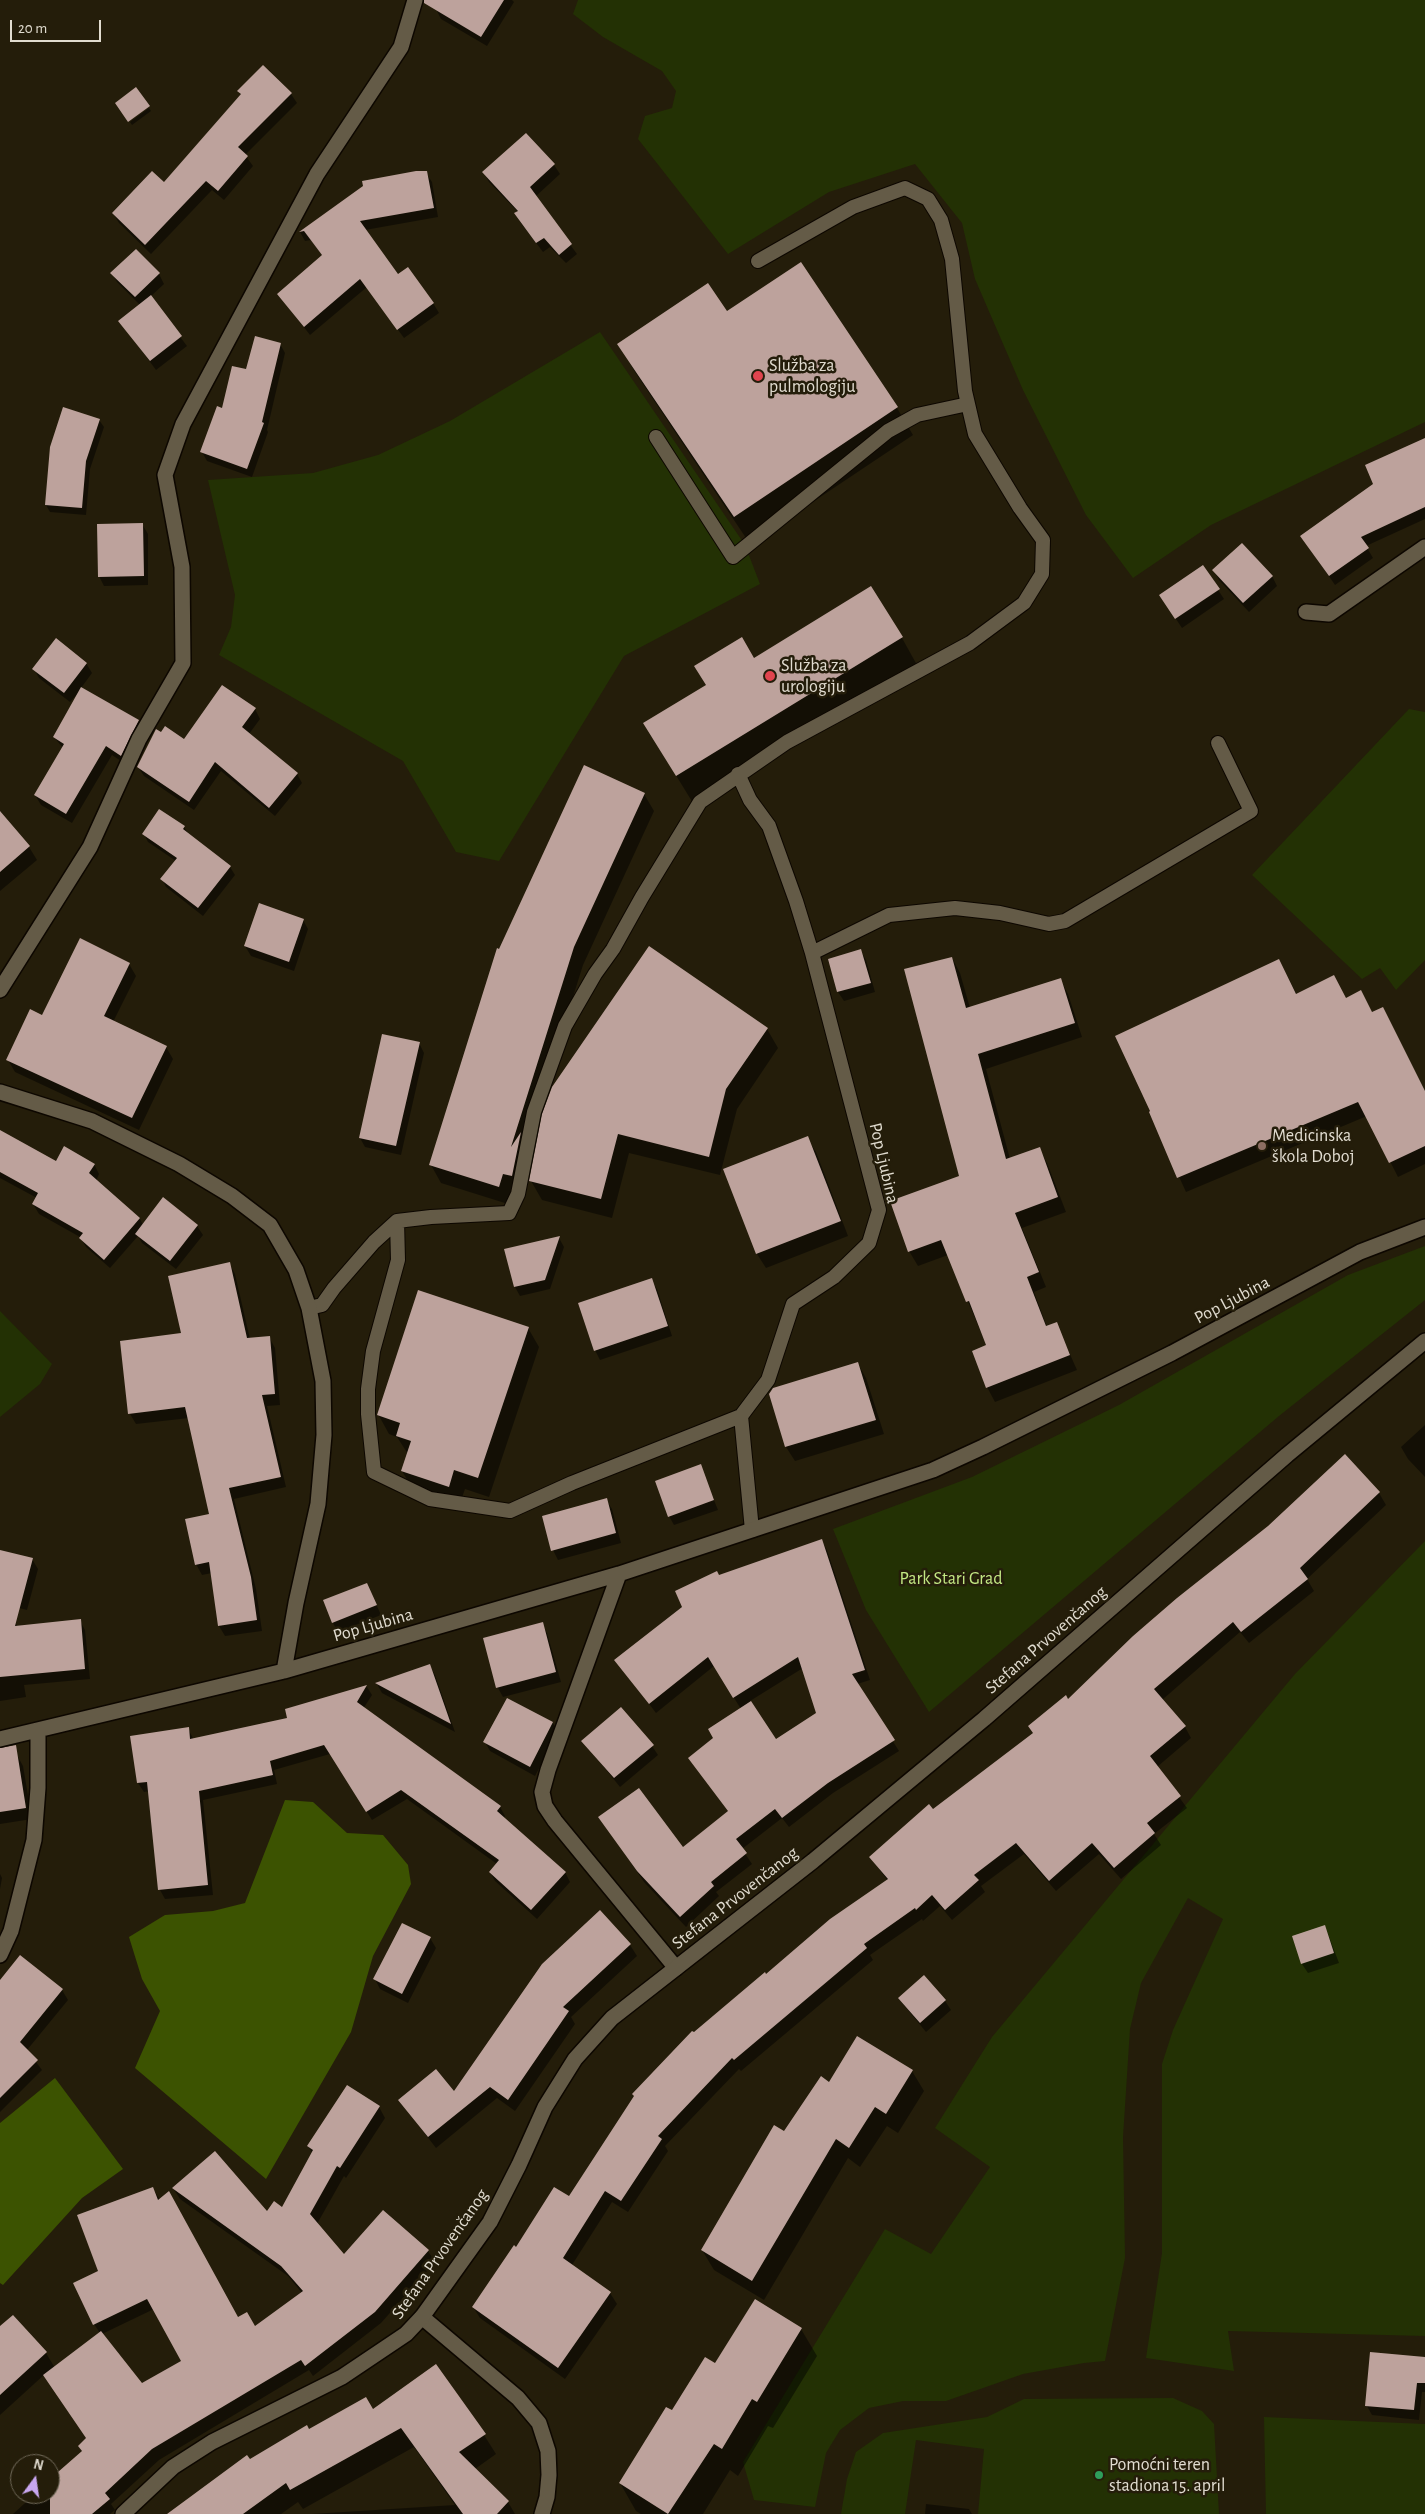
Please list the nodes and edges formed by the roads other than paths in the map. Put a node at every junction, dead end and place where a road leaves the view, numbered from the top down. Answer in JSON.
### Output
{"nodes":[{"id":1,"x":415,"y":0,"type":"edge"},
{"id":2,"x":758,"y":261,"type":"dead end"},
{"id":3,"x":968,"y":404,"type":"junction"},
{"id":4,"x":656,"y":437,"type":"dead end"},
{"id":5,"x":1425,"y":547,"type":"edge"},
{"id":6,"x":1306,"y":612,"type":"dead end"},
{"id":7,"x":1218,"y":743,"type":"dead end"},
{"id":8,"x":738,"y":774,"type":"junction"},
{"id":9,"x":812,"y":953,"type":"junction"},
{"id":10,"x":0,"y":990,"type":"edge"},
{"id":11,"x":0,"y":1092,"type":"edge"},
{"id":12,"x":397,"y":1221,"type":"junction"},
{"id":13,"x":1425,"y":1227,"type":"edge"},
{"id":14,"x":309,"y":1308,"type":"junction"},
{"id":15,"x":1425,"y":1341,"type":"edge"},
{"id":16,"x":740,"y":1416,"type":"junction"},
{"id":17,"x":752,"y":1530,"type":"junction"},
{"id":18,"x":619,"y":1574,"type":"junction"},
{"id":19,"x":284,"y":1671,"type":"junction"},
{"id":20,"x":38,"y":1731,"type":"junction"},
{"id":21,"x":0,"y":1739,"type":"edge"},
{"id":22,"x":0,"y":1955,"type":"edge"},
{"id":23,"x":676,"y":1968,"type":"junction"},
{"id":24,"x":422,"y":2317,"type":"junction"},
{"id":25,"x":123,"y":2514,"type":"edge"},
{"id":26,"x":542,"y":2514,"type":"edge"}],
"edges":[{"from":1,"to":10,"type":"street"},
{"from":2,"to":3,"type":"lane"},
{"from":3,"to":4,"type":"lane"},
{"from":3,"to":8,"type":"lane"},
{"from":5,"to":6,"type":"street"},
{"from":7,"to":9,"type":"lane"},
{"from":8,"to":9,"type":"lane","name":"Pop Ljubina"},
{"from":8,"to":12,"type":"lane"},
{"from":9,"to":16,"type":"lane","name":"Pop Ljubina"},
{"from":11,"to":14,"type":"street"},
{"from":12,"to":14,"type":"lane"},
{"from":12,"to":16,"type":"lane"},
{"from":13,"to":17,"type":"street","name":"Pop Ljubina"},
{"from":14,"to":19,"type":"street"},
{"from":15,"to":23,"type":"street","name":"Stefana Prvovenčanog"},
{"from":16,"to":17,"type":"lane"},
{"from":17,"to":18,"type":"street","name":"Pop Ljubina"},
{"from":18,"to":19,"type":"street","name":"Pop Ljubina"},
{"from":18,"to":23,"type":"street"},
{"from":19,"to":20,"type":"street","name":"Pop Ljubina"},
{"from":20,"to":21,"type":"street","name":"Pop Ljubina"},
{"from":20,"to":22,"type":"street"},
{"from":23,"to":24,"type":"street","name":"Stefana Prvovenčanog"},
{"from":24,"to":25,"type":"street","name":"Stefana Prvovenčanog"},
{"from":24,"to":26,"type":"street"}]}
